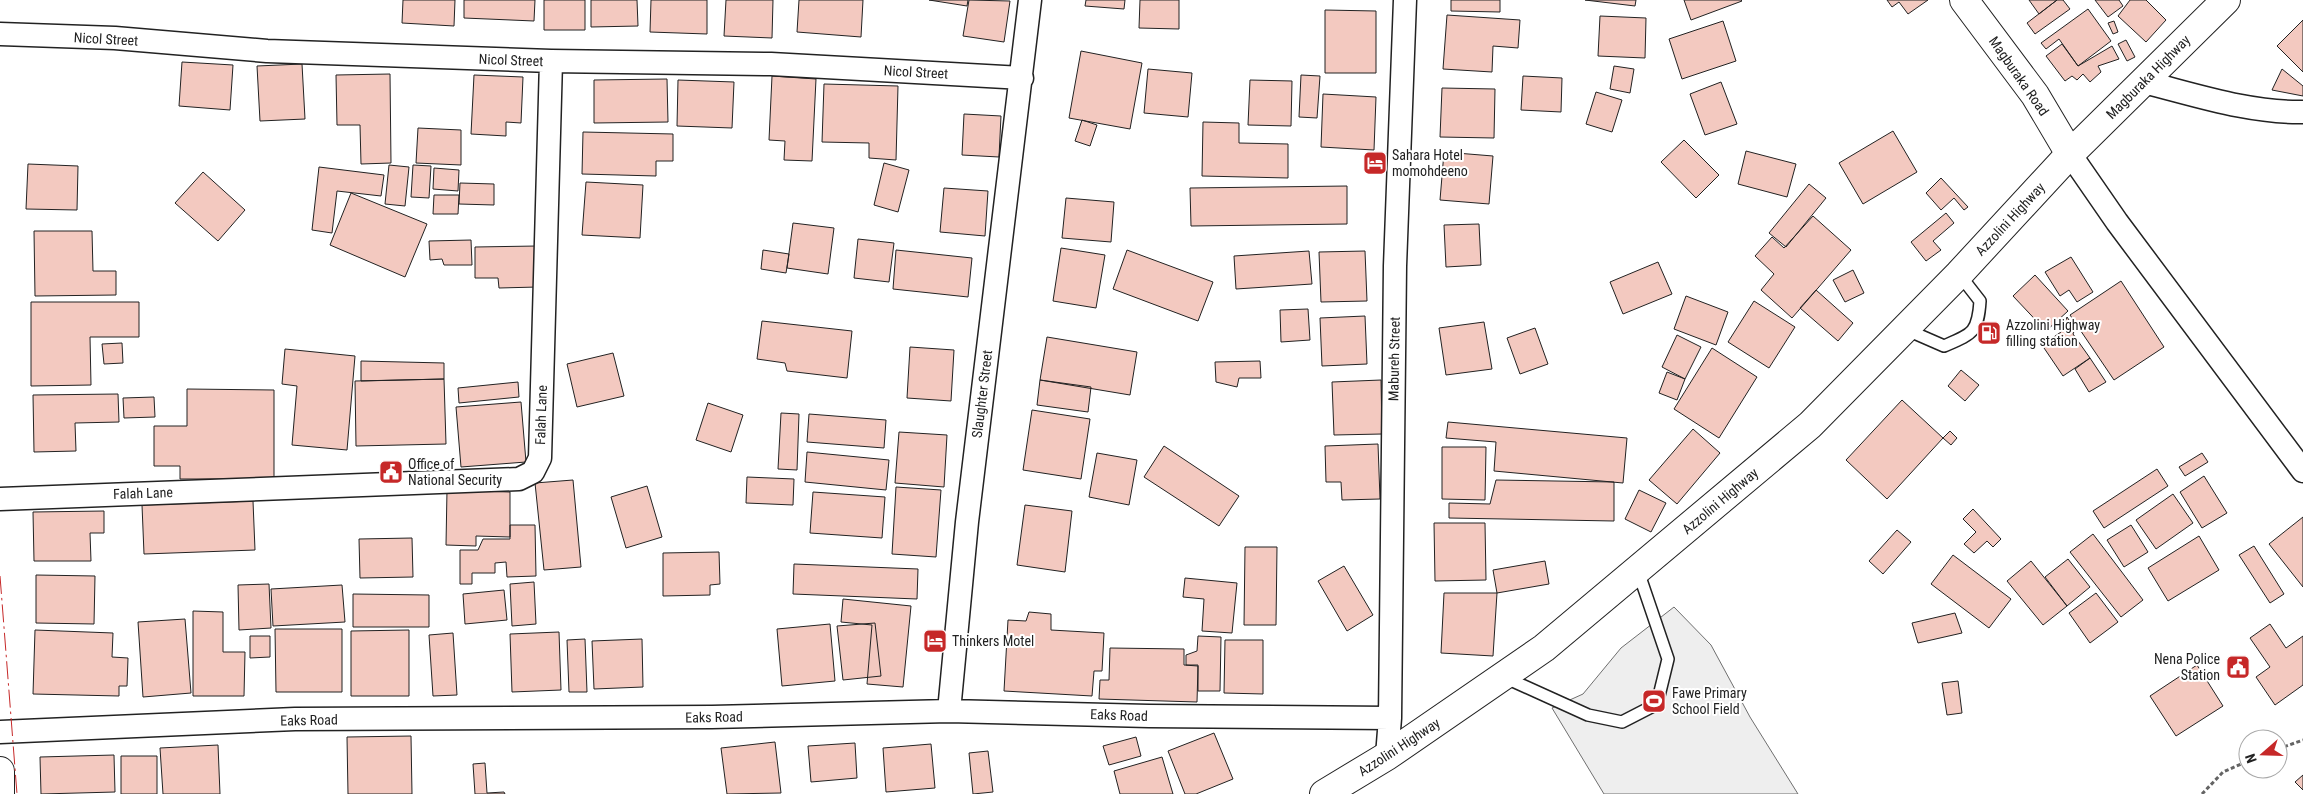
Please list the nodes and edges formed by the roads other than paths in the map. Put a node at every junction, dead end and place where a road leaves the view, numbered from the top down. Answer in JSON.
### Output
{"nodes":[{"id":1,"x":1030,"y":0,"type":"edge"},
{"id":2,"x":1405,"y":0,"type":"edge"},
{"id":3,"x":1964,"y":0,"type":"edge"},
{"id":4,"x":2226,"y":0,"type":"edge"},
{"id":5,"x":0,"y":34,"type":"edge"},
{"id":6,"x":551,"y":61,"type":"junction"},
{"id":7,"x":1022,"y":78,"type":"junction"},
{"id":8,"x":2144,"y":82,"type":"junction"},
{"id":9,"x":2303,"y":112,"type":"edge"},
{"id":10,"x":2070,"y":154,"type":"junction"},
{"id":11,"x":1959,"y":274,"type":"junction"},
{"id":12,"x":1905,"y":328,"type":"junction"},
{"id":13,"x":2303,"y":471,"type":"edge"},
{"id":14,"x":0,"y":499,"type":"edge"},
{"id":15,"x":1638,"y":571,"type":"junction"},
{"id":16,"x":1504,"y":677,"type":"junction"},
{"id":17,"x":948,"y":711,"type":"junction"},
{"id":18,"x":1390,"y":718,"type":"junction"},
{"id":19,"x":0,"y":732,"type":"edge"},
{"id":20,"x":1387,"y":756,"type":"junction"},
{"id":21,"x":0,"y":771,"type":"edge"},
{"id":22,"x":1329,"y":793,"type":"edge"},
{"id":23,"x":0,"y":794,"type":"edge"}],
"edges":[{"from":1,"to":7,"type":"street"},
{"from":2,"to":18,"type":"street","name":"Mabureh Street"},
{"from":3,"to":10,"type":"main road","name":"Magburaka Road"},
{"from":4,"to":8,"type":"main road","name":"Magburaka Highway"},
{"from":5,"to":6,"type":"street","name":"Nicol Street"},
{"from":6,"to":7,"type":"street","name":"Nicol Street"},
{"from":6,"to":14,"type":"street","name":"Falah Lane"},
{"from":7,"to":17,"type":"street","name":"Slaughter Street"},
{"from":8,"to":9,"type":"street"},
{"from":8,"to":10,"type":"main road","name":"Magburaka Highway"},
{"from":10,"to":11,"type":"main road","name":"Azzolini Highway"},
{"from":10,"to":13,"type":"street"},
{"from":11,"to":12,"type":"main road","name":"Azzolini Highway"},
{"from":11,"to":12,"type":"lane"},
{"from":12,"to":15,"type":"main road","name":"Azzolini Highway"},
{"from":15,"to":16,"type":"main road","name":"Azzolini Highway"},
{"from":15,"to":16,"type":"lane"},
{"from":16,"to":20,"type":"main road","name":"Azzolini Highway"},
{"from":17,"to":18,"type":"street","name":"Eaks Road"},
{"from":17,"to":19,"type":"street","name":"Eaks Road"},
{"from":18,"to":20,"type":"street"},
{"from":20,"to":22,"type":"main road","name":"Azzolini Highway"},
{"from":21,"to":23,"type":"main road"}]}
